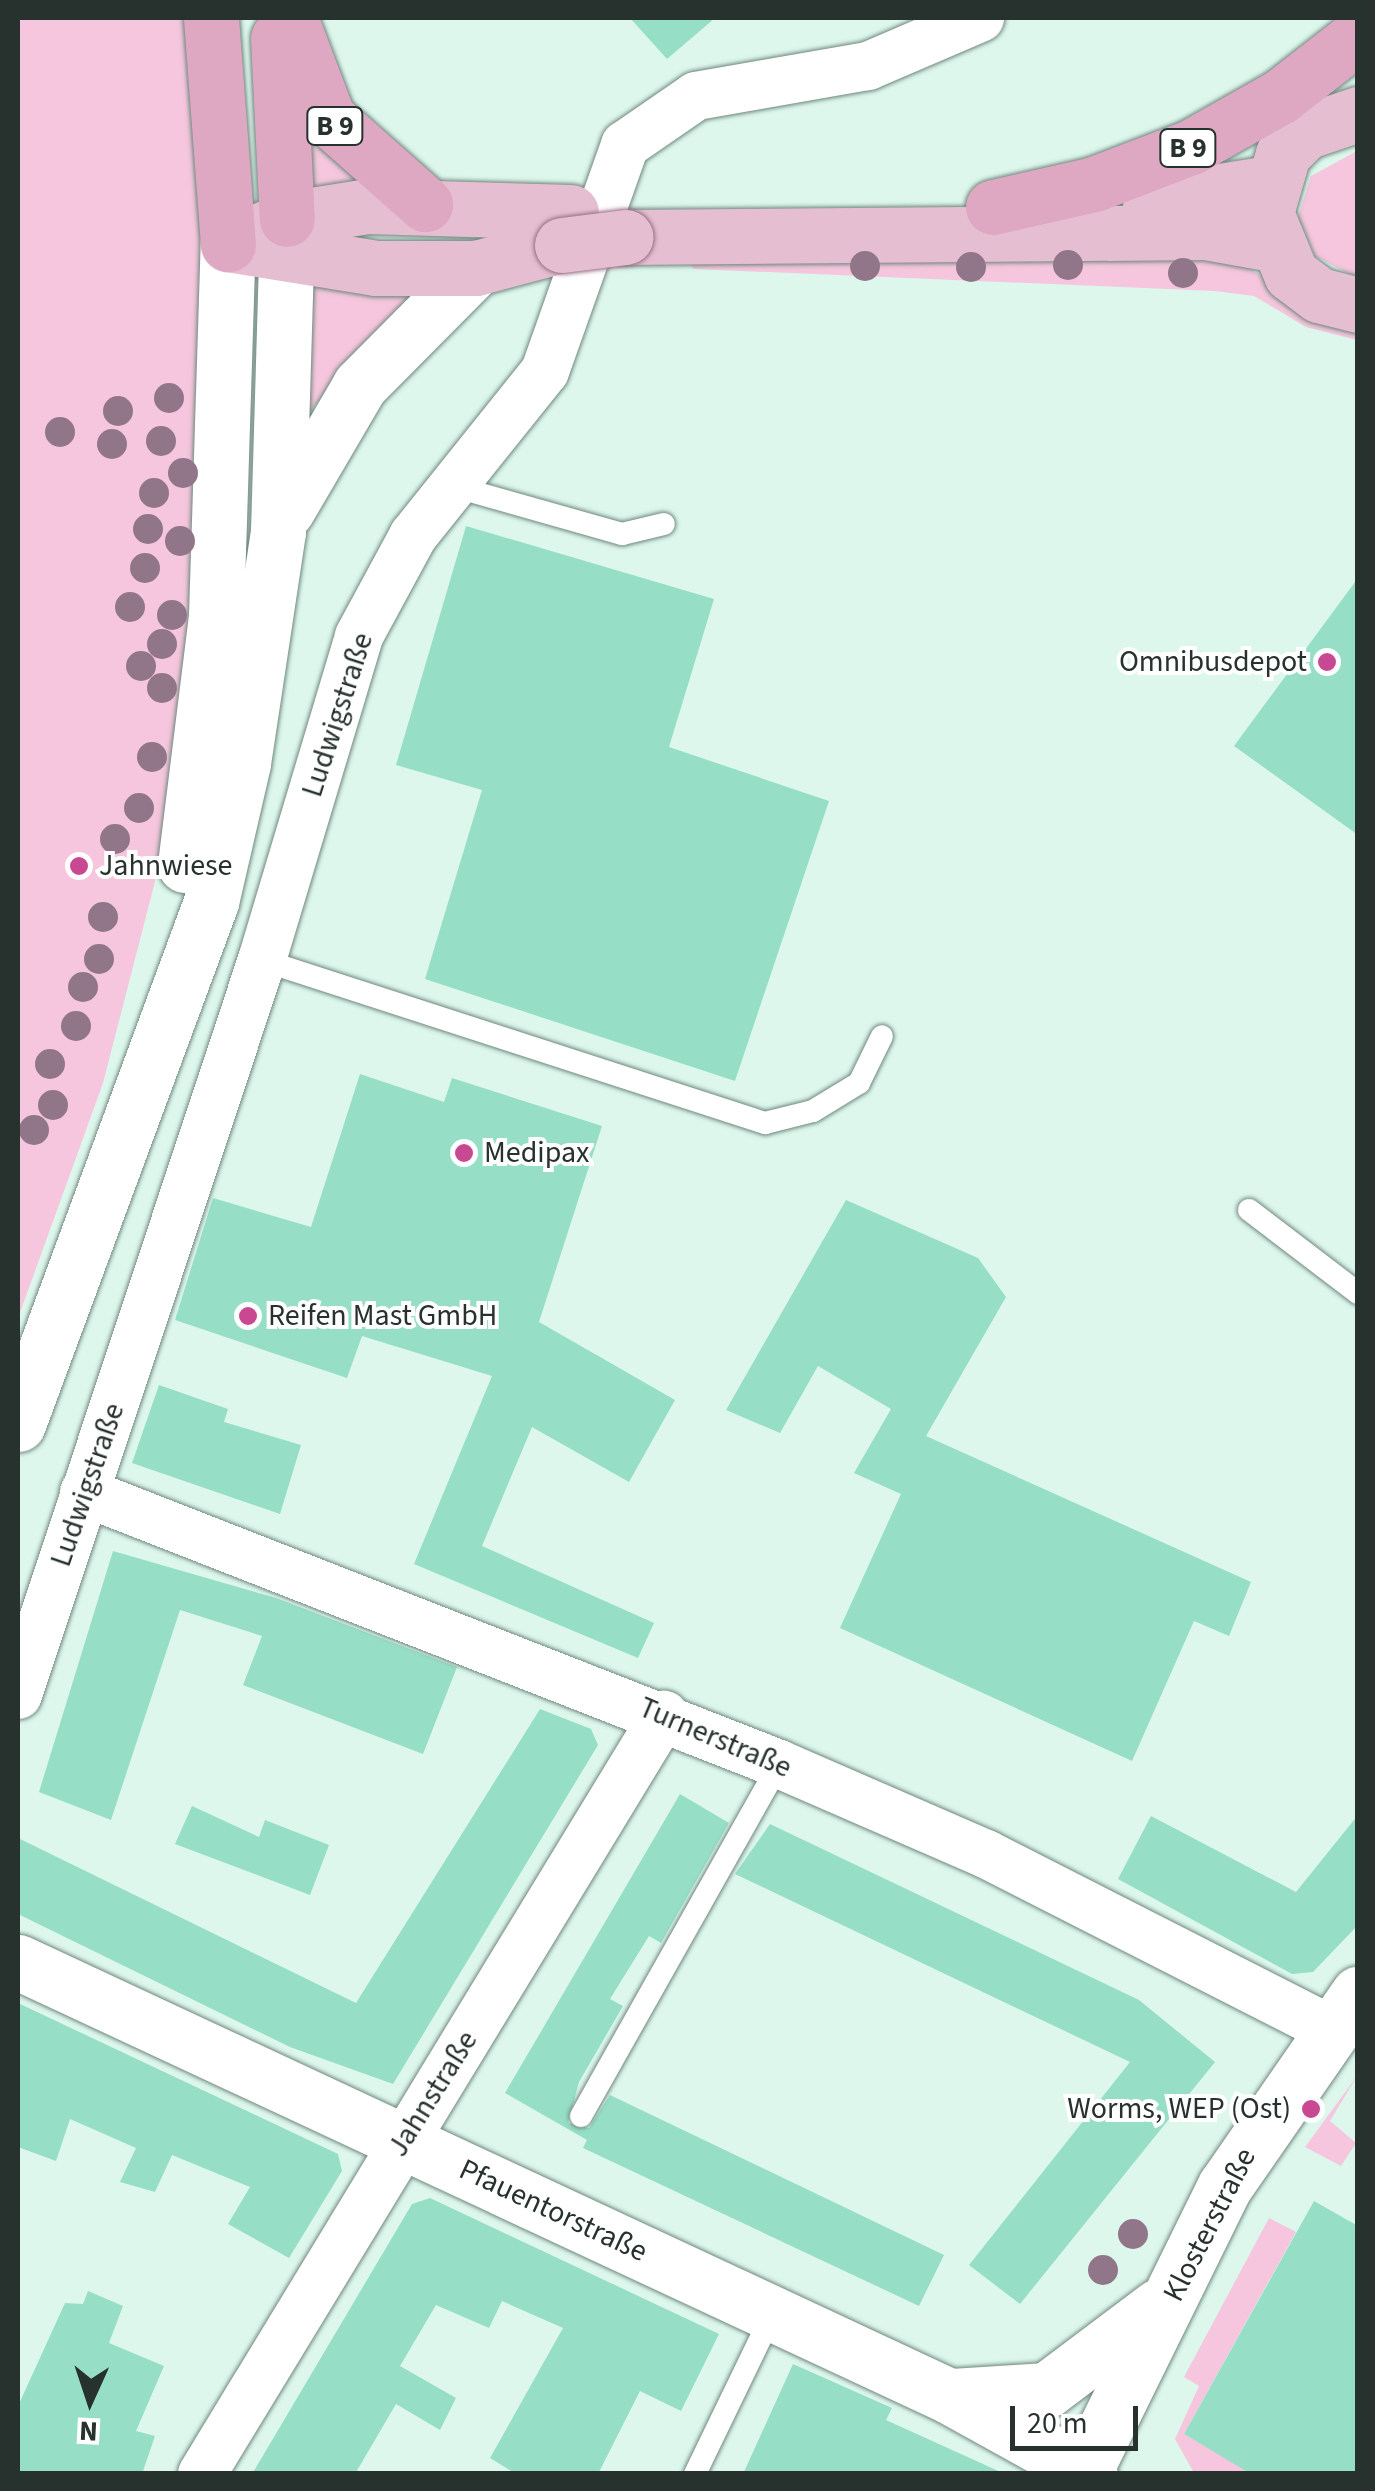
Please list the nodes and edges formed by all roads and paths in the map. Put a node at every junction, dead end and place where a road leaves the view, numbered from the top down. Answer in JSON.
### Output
{"nodes":[{"id":1,"x":211,"y":18,"type":"edge"},
{"id":2,"x":278,"y":18,"type":"edge"},
{"id":3,"x":290,"y":18,"type":"edge"},
{"id":4,"x":980,"y":18,"type":"edge"},
{"id":5,"x":1358,"y":36,"type":"edge"},
{"id":6,"x":1358,"y":114,"type":"edge"},
{"id":7,"x":1270,"y":183,"type":"junction"},
{"id":8,"x":425,"y":204,"type":"junction"},
{"id":9,"x":993,"y":207,"type":"junction"},
{"id":10,"x":628,"y":225,"type":"junction"},
{"id":11,"x":566,"y":229,"type":"junction"},
{"id":12,"x":287,"y":238,"type":"junction"},
{"id":13,"x":228,"y":244,"type":"junction"},
{"id":14,"x":1272,"y":244,"type":"junction"},
{"id":15,"x":476,"y":268,"type":"junction"},
{"id":16,"x":1358,"y":305,"type":"edge"},
{"id":17,"x":456,"y":487,"type":"junction"},
{"id":18,"x":664,"y":524,"type":"dead end"},
{"id":19,"x":278,"y":531,"type":"junction"},
{"id":20,"x":262,"y":960,"type":"junction"},
{"id":21,"x":882,"y":1036,"type":"dead end"},
{"id":22,"x":158,"y":1056,"type":"junction"},
{"id":23,"x":1249,"y":1210,"type":"dead end"},
{"id":24,"x":1358,"y":1293,"type":"edge"},
{"id":25,"x":18,"y":1424,"type":"edge"},
{"id":26,"x":84,"y":1492,"type":"junction"},
{"id":27,"x":18,"y":1695,"type":"edge"},
{"id":28,"x":664,"y":1715,"type":"junction"},
{"id":29,"x":778,"y":1764,"type":"junction"},
{"id":30,"x":18,"y":1962,"type":"edge"},
{"id":31,"x":1343,"y":2011,"type":"edge"},
{"id":32,"x":581,"y":2116,"type":"dead end"},
{"id":33,"x":415,"y":2124,"type":"junction"},
{"id":34,"x":1177,"y":2288,"type":"junction"},
{"id":35,"x":772,"y":2315,"type":"junction"},
{"id":36,"x":949,"y":2396,"type":"junction"},
{"id":37,"x":1086,"y":2472,"type":"edge"},
{"id":38,"x":202,"y":2474,"type":"edge"},
{"id":39,"x":695,"y":2474,"type":"edge"}],
"edges":[{"from":1,"to":13,"type":"highway"},
{"from":2,"to":12,"type":"highway","number":"B 9"},
{"from":3,"to":8,"type":"highway","number":"B 9"},
{"from":4,"to":17,"type":"street","name":"Ludwigstraße"},
{"from":5,"to":9,"type":"highway","number":"B 9"},
{"from":6,"to":7,"type":"main road"},
{"from":7,"to":9,"type":"main road"},
{"from":7,"to":14,"type":"main road"},
{"from":8,"to":11,"type":"main road"},
{"from":8,"to":12,"type":"main road"},
{"from":9,"to":10,"type":"main road","number":"B 9"},
{"from":10,"to":11,"type":"main road","bridge":true},
{"from":10,"to":14,"type":"main road"},
{"from":11,"to":15,"type":"main road"},
{"from":12,"to":13,"type":"main road"},
{"from":12,"to":15,"type":"main road"},
{"from":12,"to":19,"type":"main road"},
{"from":13,"to":22,"type":"main road"},
{"from":14,"to":16,"type":"main road"},
{"from":15,"to":19,"type":"main road"},
{"from":17,"to":18,"type":"lane"},
{"from":17,"to":20,"type":"street","name":"Ludwigstraße"},
{"from":19,"to":22,"type":"main road"},
{"from":20,"to":21,"type":"lane"},
{"from":20,"to":26,"type":"street","name":"Ludwigstraße"},
{"from":22,"to":25,"type":"main road"},
{"from":23,"to":24,"type":"lane"},
{"from":26,"to":27,"type":"street","name":"Ludwigstraße"},
{"from":26,"to":28,"type":"street","name":"Turnerstraße"},
{"from":28,"to":29,"type":"street","name":"Turnerstraße"},
{"from":28,"to":33,"type":"street","name":"Jahnstraße"},
{"from":29,"to":31,"type":"street","name":"Turnerstraße"},
{"from":29,"to":32,"type":"lane"},
{"from":30,"to":33,"type":"main road","name":"Pfauentorstraße"},
{"from":31,"to":34,"type":"main road","name":"Klosterstraße"},
{"from":33,"to":35,"type":"main road","name":"Pfauentorstraße"},
{"from":33,"to":38,"type":"street","name":"Jahnstraße"},
{"from":34,"to":36,"type":"main road"},
{"from":34,"to":37,"type":"main road","name":"Klosterstraße"},
{"from":35,"to":36,"type":"main road","name":"Pfauentorstraße"},
{"from":35,"to":39,"type":"lane"},
{"from":36,"to":37,"type":"main road","name":"Pfauentorstraße"}]}
